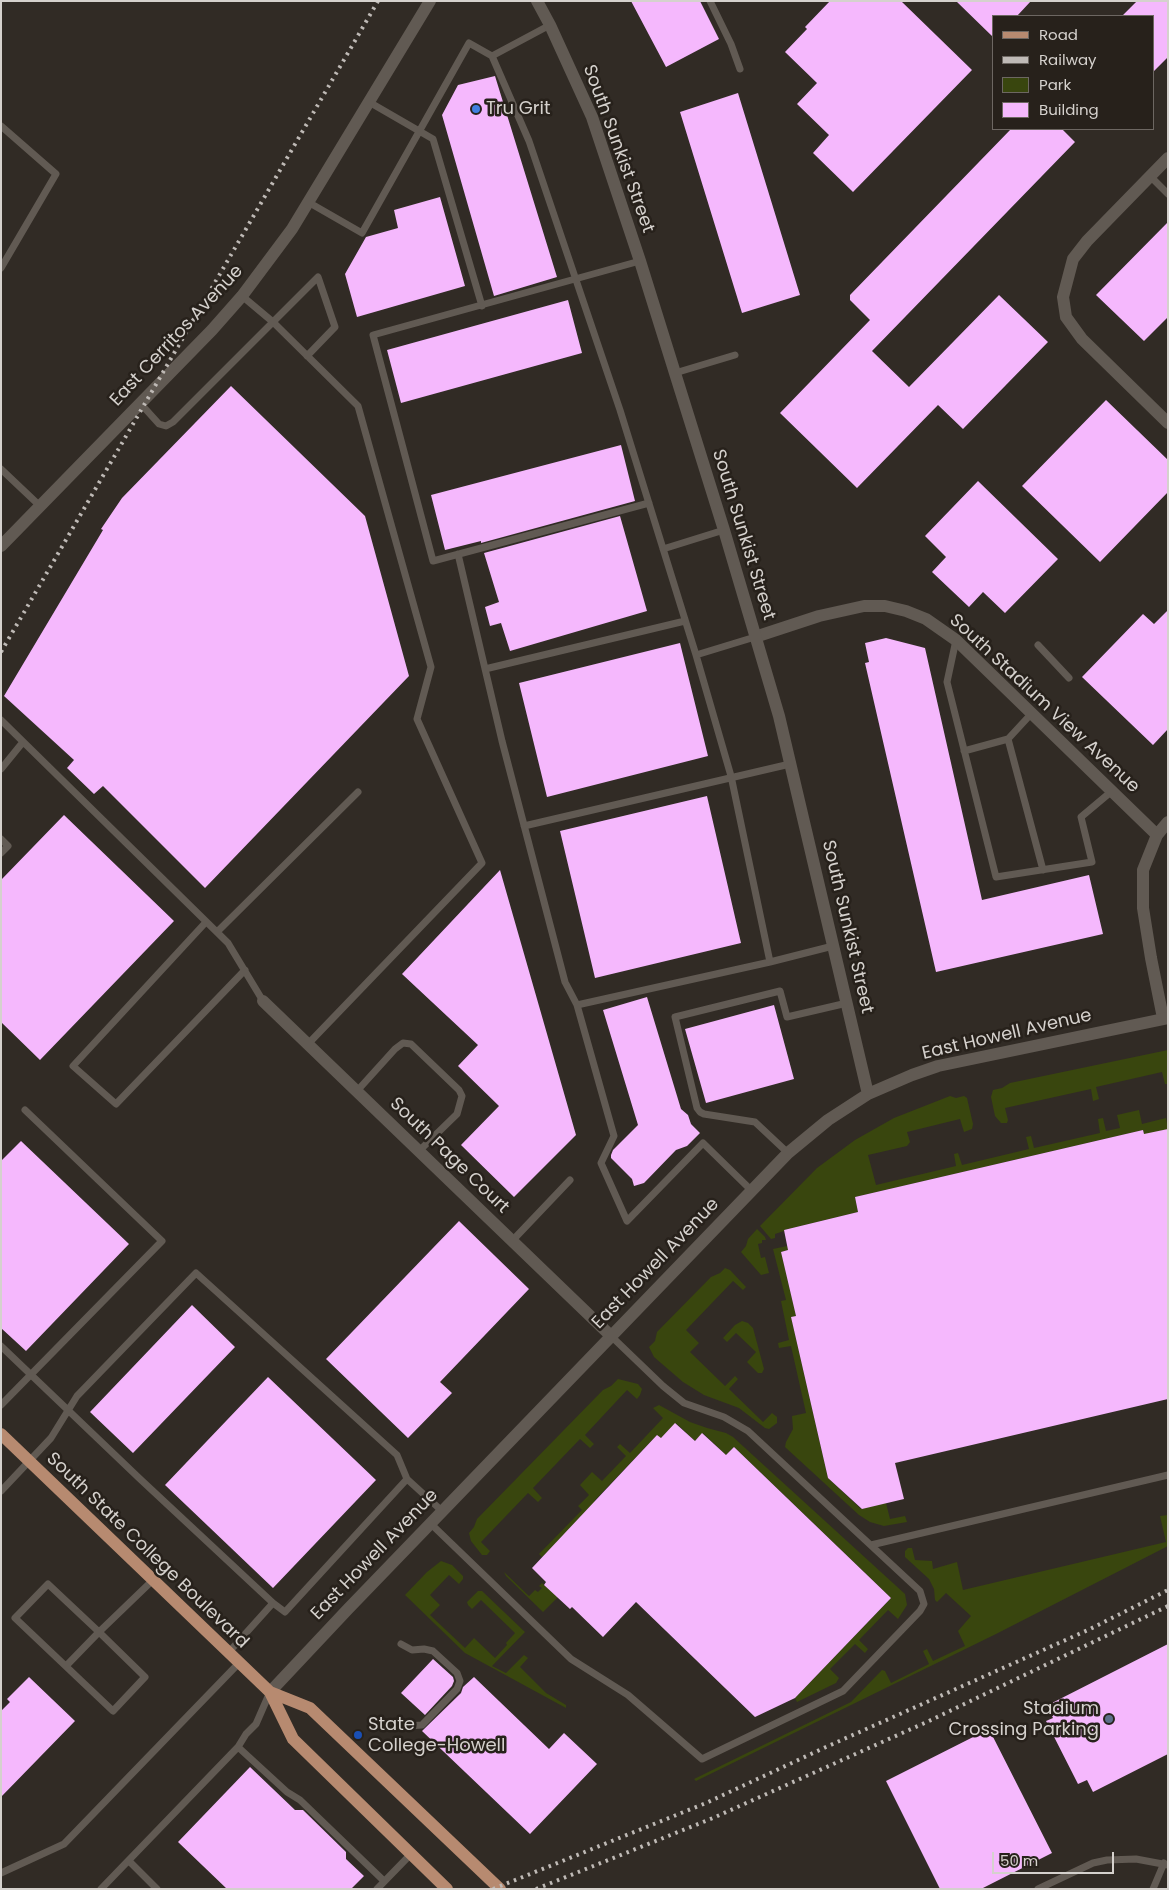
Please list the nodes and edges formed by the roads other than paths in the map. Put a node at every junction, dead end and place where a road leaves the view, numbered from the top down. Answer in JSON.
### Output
{"nodes":[{"id":1,"x":430,"y":1,"type":"edge"},
{"id":2,"x":536,"y":1,"type":"edge"},
{"id":3,"x":710,"y":1,"type":"edge"},
{"id":4,"x":550,"y":25,"type":"junction"},
{"id":5,"x":492,"y":56,"type":"junction"},
{"id":6,"x":740,"y":69,"type":"dead end"},
{"id":7,"x":369,"y":102,"type":"junction"},
{"id":8,"x":1,"y":126,"type":"edge"},
{"id":9,"x":420,"y":131,"type":"junction"},
{"id":10,"x":1168,"y":158,"type":"edge"},
{"id":11,"x":1150,"y":176,"type":"junction"},
{"id":12,"x":1168,"y":194,"type":"edge"},
{"id":13,"x":308,"y":202,"type":"junction"},
{"id":14,"x":640,"y":262,"type":"junction"},
{"id":15,"x":1,"y":268,"type":"edge"},
{"id":16,"x":575,"y":281,"type":"junction"},
{"id":17,"x":242,"y":296,"type":"junction"},
{"id":18,"x":482,"y":306,"type":"junction"},
{"id":19,"x":273,"y":322,"type":"junction"},
{"id":20,"x":735,"y":355,"type":"dead end"},
{"id":21,"x":307,"y":356,"type":"junction"},
{"id":22,"x":675,"y":373,"type":"junction"},
{"id":23,"x":140,"y":403,"type":"junction"},
{"id":24,"x":1168,"y":423,"type":"edge"},
{"id":25,"x":1,"y":469,"type":"edge"},
{"id":26,"x":649,"y":503,"type":"junction"},
{"id":27,"x":40,"y":506,"type":"junction"},
{"id":28,"x":724,"y":530,"type":"junction"},
{"id":29,"x":1,"y":546,"type":"edge"},
{"id":30,"x":663,"y":549,"type":"junction"},
{"id":31,"x":458,"y":554,"type":"junction"},
{"id":32,"x":685,"y":620,"type":"junction"},
{"id":33,"x":755,"y":637,"type":"junction"},
{"id":34,"x":956,"y":640,"type":"junction"},
{"id":35,"x":1038,"y":645,"type":"dead end"},
{"id":36,"x":696,"y":655,"type":"junction"},
{"id":37,"x":485,"y":669,"type":"junction"},
{"id":38,"x":1069,"y":678,"type":"dead end"},
{"id":39,"x":1032,"y":713,"type":"junction"},
{"id":40,"x":1,"y":720,"type":"edge"},
{"id":41,"x":1008,"y":739,"type":"junction"},
{"id":42,"x":23,"y":742,"type":"junction"},
{"id":43,"x":964,"y":751,"type":"junction"},
{"id":44,"x":790,"y":764,"type":"junction"},
{"id":45,"x":1,"y":769,"type":"edge"},
{"id":46,"x":731,"y":776,"type":"junction"},
{"id":47,"x":1112,"y":791,"type":"junction"},
{"id":48,"x":358,"y":792,"type":"dead end"},
{"id":49,"x":1168,"y":822,"type":"edge"},
{"id":50,"x":524,"y":826,"type":"junction"},
{"id":51,"x":1157,"y":835,"type":"junction"},
{"id":52,"x":1,"y":839,"type":"edge"},
{"id":53,"x":1,"y":853,"type":"edge"},
{"id":54,"x":1043,"y":870,"type":"junction"},
{"id":55,"x":206,"y":922,"type":"junction"},
{"id":56,"x":217,"y":932,"type":"junction"},
{"id":57,"x":833,"y":946,"type":"junction"},
{"id":58,"x":770,"y":962,"type":"junction"},
{"id":59,"x":245,"y":970,"type":"junction"},
{"id":60,"x":263,"y":1001,"type":"joint"},
{"id":61,"x":847,"y":1003,"type":"junction"},
{"id":62,"x":577,"y":1005,"type":"junction"},
{"id":63,"x":1166,"y":1017,"type":"edge"},
{"id":64,"x":308,"y":1044,"type":"junction"},
{"id":65,"x":357,"y":1091,"type":"junction"},
{"id":66,"x":868,"y":1094,"type":"junction"},
{"id":67,"x":25,"y":1110,"type":"dead end"},
{"id":68,"x":419,"y":1151,"type":"junction"},
{"id":69,"x":788,"y":1154,"type":"junction"},
{"id":70,"x":570,"y":1180,"type":"dead end"},
{"id":71,"x":751,"y":1190,"type":"junction"},
{"id":72,"x":512,"y":1241,"type":"junction"},
{"id":73,"x":611,"y":1336,"type":"junction"},
{"id":74,"x":1,"y":1346,"type":"edge"},
{"id":75,"x":31,"y":1374,"type":"junction"},
{"id":76,"x":1,"y":1405,"type":"edge"},
{"id":77,"x":68,"y":1410,"type":"junction"},
{"id":78,"x":1,"y":1434,"type":"edge"},
{"id":79,"x":28,"y":1461,"type":"junction"},
{"id":80,"x":1168,"y":1475,"type":"edge"},
{"id":81,"x":407,"y":1479,"type":"junction"},
{"id":82,"x":1,"y":1492,"type":"edge"},
{"id":83,"x":442,"y":1511,"type":"junction"},
{"id":84,"x":430,"y":1523,"type":"junction"},
{"id":85,"x":871,"y":1545,"type":"junction"},
{"id":86,"x":153,"y":1580,"type":"junction"},
{"id":87,"x":273,"y":1602,"type":"junction"},
{"id":88,"x":99,"y":1632,"type":"junction"},
{"id":89,"x":401,"y":1644,"type":"dead end"},
{"id":90,"x":228,"y":1652,"type":"junction"},
{"id":91,"x":239,"y":1663,"type":"junction"},
{"id":92,"x":66,"y":1666,"type":"junction"},
{"id":93,"x":270,"y":1692,"type":"junction"},
{"id":94,"x":408,"y":1726,"type":"dead end"},
{"id":95,"x":238,"y":1747,"type":"junction"},
{"id":96,"x":411,"y":1854,"type":"junction"},
{"id":97,"x":129,"y":1861,"type":"junction"},
{"id":98,"x":1166,"y":1864,"type":"edge"},
{"id":99,"x":1,"y":1872,"type":"edge"},
{"id":100,"x":384,"y":1881,"type":"junction"},
{"id":101,"x":101,"y":1889,"type":"edge"},
{"id":102,"x":158,"y":1889,"type":"edge"},
{"id":103,"x":377,"y":1889,"type":"edge"},
{"id":104,"x":447,"y":1889,"type":"edge"},
{"id":105,"x":500,"y":1889,"type":"edge"},
{"id":106,"x":1038,"y":1889,"type":"edge"},
{"id":107,"x":1153,"y":1889,"type":"edge"}],
"edges":[{"from":1,"to":7,"type":"street","name":"East Cerritos Avenue"},
{"from":2,"to":4,"type":"street","name":"South Sunkist Street"},
{"from":3,"to":6,"type":"lane"},
{"from":4,"to":5,"type":"lane"},
{"from":4,"to":14,"type":"street","name":"South Sunkist Street"},
{"from":5,"to":9,"type":"lane"},
{"from":5,"to":16,"type":"lane"},
{"from":7,"to":9,"type":"lane"},
{"from":7,"to":13,"type":"street","name":"East Cerritos Avenue"},
{"from":8,"to":15,"type":"lane"},
{"from":9,"to":13,"type":"lane"},
{"from":9,"to":18,"type":"lane"},
{"from":10,"to":11,"type":"street"},
{"from":11,"to":12,"type":"lane"},
{"from":11,"to":24,"type":"street"},
{"from":13,"to":17,"type":"street","name":"East Cerritos Avenue"},
{"from":14,"to":16,"type":"lane"},
{"from":14,"to":22,"type":"street","name":"South Sunkist Street"},
{"from":16,"to":18,"type":"lane"},
{"from":16,"to":26,"type":"lane"},
{"from":17,"to":19,"type":"lane"},
{"from":17,"to":23,"type":"street","name":"East Cerritos Avenue"},
{"from":18,"to":31,"type":"lane"},
{"from":19,"to":21,"type":"lane"},
{"from":19,"to":21,"type":"lane"},
{"from":19,"to":23,"type":"lane"},
{"from":20,"to":22,"type":"lane"},
{"from":21,"to":64,"type":"lane"},
{"from":22,"to":28,"type":"street","name":"South Sunkist Street"},
{"from":23,"to":27,"type":"street","name":"East Cerritos Avenue"},
{"from":25,"to":27,"type":"lane"},
{"from":26,"to":30,"type":"lane"},
{"from":26,"to":31,"type":"lane"},
{"from":27,"to":29,"type":"street","name":"East Cerritos Avenue"},
{"from":28,"to":30,"type":"lane"},
{"from":28,"to":33,"type":"street","name":"South Sunkist Street"},
{"from":30,"to":32,"type":"lane"},
{"from":31,"to":37,"type":"lane"},
{"from":32,"to":36,"type":"lane"},
{"from":32,"to":37,"type":"lane"},
{"from":33,"to":34,"type":"street","name":"South Stadium View Avenue"},
{"from":33,"to":36,"type":"lane"},
{"from":33,"to":44,"type":"street","name":"South Sunkist Street"},
{"from":34,"to":39,"type":"street","name":"South Stadium View Avenue"},
{"from":34,"to":43,"type":"lane"},
{"from":35,"to":38,"type":"lane"},
{"from":36,"to":46,"type":"lane"},
{"from":37,"to":50,"type":"lane"},
{"from":39,"to":41,"type":"lane"},
{"from":39,"to":47,"type":"street","name":"South Stadium View Avenue"},
{"from":40,"to":42,"type":"lane"},
{"from":41,"to":43,"type":"lane"},
{"from":41,"to":54,"type":"lane"},
{"from":42,"to":45,"type":"lane"},
{"from":42,"to":55,"type":"lane"},
{"from":43,"to":54,"type":"lane"},
{"from":44,"to":46,"type":"lane"},
{"from":44,"to":57,"type":"street","name":"South Sunkist Street"},
{"from":46,"to":50,"type":"lane"},
{"from":46,"to":58,"type":"lane"},
{"from":47,"to":51,"type":"street","name":"South Stadium View Avenue"},
{"from":47,"to":54,"type":"lane"},
{"from":48,"to":56,"type":"lane"},
{"from":49,"to":51,"type":"street"},
{"from":50,"to":62,"type":"lane"},
{"from":51,"to":63,"type":"street"},
{"from":52,"to":53,"type":"lane"},
{"from":55,"to":56,"type":"lane"},
{"from":55,"to":59,"type":"lane"},
{"from":56,"to":59,"type":"lane"},
{"from":57,"to":58,"type":"lane"},
{"from":57,"to":61,"type":"street","name":"South Sunkist Street"},
{"from":58,"to":62,"type":"lane"},
{"from":59,"to":60,"type":"lane"},
{"from":60,"to":64,"type":"street","name":"South Page Court"},
{"from":61,"to":66,"type":"street","name":"South Sunkist Street"},
{"from":61,"to":69,"type":"lane"},
{"from":62,"to":71,"type":"lane"},
{"from":63,"to":66,"type":"street","name":"East Howell Avenue"},
{"from":64,"to":65,"type":"street","name":"South Page Court"},
{"from":65,"to":68,"type":"street","name":"South Page Court"},
{"from":65,"to":68,"type":"lane"},
{"from":66,"to":69,"type":"street","name":"East Howell Avenue"},
{"from":67,"to":75,"type":"lane"},
{"from":68,"to":72,"type":"street","name":"South Page Court"},
{"from":69,"to":71,"type":"street","name":"East Howell Avenue"},
{"from":70,"to":72,"type":"lane"},
{"from":71,"to":73,"type":"street","name":"East Howell Avenue"},
{"from":72,"to":73,"type":"street","name":"South Page Court"},
{"from":73,"to":83,"type":"street","name":"East Howell Avenue"},
{"from":73,"to":85,"type":"lane"},
{"from":74,"to":75,"type":"lane"},
{"from":75,"to":76,"type":"lane"},
{"from":75,"to":77,"type":"lane"},
{"from":77,"to":79,"type":"lane"},
{"from":77,"to":81,"type":"lane"},
{"from":77,"to":87,"type":"lane"},
{"from":78,"to":79,"type":"main road","name":"South State College Boulevard"},
{"from":79,"to":82,"type":"lane"},
{"from":79,"to":86,"type":"main road","name":"South State College Boulevard"},
{"from":80,"to":85,"type":"lane"},
{"from":81,"to":83,"type":"lane"},
{"from":81,"to":87,"type":"lane"},
{"from":83,"to":84,"type":"street","name":"East Howell Avenue"},
{"from":84,"to":85,"type":"lane"},
{"from":84,"to":93,"type":"street","name":"East Howell Avenue"},
{"from":86,"to":88,"type":"lane"},
{"from":86,"to":90,"type":"main road","name":"South State College Boulevard"},
{"from":87,"to":90,"type":"lane"},
{"from":88,"to":92,"type":"lane"},
{"from":88,"to":92,"type":"lane"},
{"from":88,"to":92,"type":"lane"},
{"from":89,"to":94,"type":"lane"},
{"from":90,"to":91,"type":"main road","name":"South State College Boulevard"},
{"from":91,"to":93,"type":"main road","name":"South State College Boulevard"},
{"from":91,"to":99,"type":"lane"},
{"from":93,"to":95,"type":"lane"},
{"from":93,"to":96,"type":"main road","name":"South State College Boulevard"},
{"from":93,"to":105,"type":"main road","name":"South State College Boulevard"},
{"from":95,"to":97,"type":"lane"},
{"from":95,"to":100,"type":"lane"},
{"from":96,"to":100,"type":"lane"},
{"from":96,"to":104,"type":"main road","name":"South State College Boulevard"},
{"from":97,"to":101,"type":"lane"},
{"from":97,"to":102,"type":"lane"},
{"from":98,"to":106,"type":"lane"},
{"from":98,"to":107,"type":"lane"},
{"from":100,"to":103,"type":"lane"}]}
